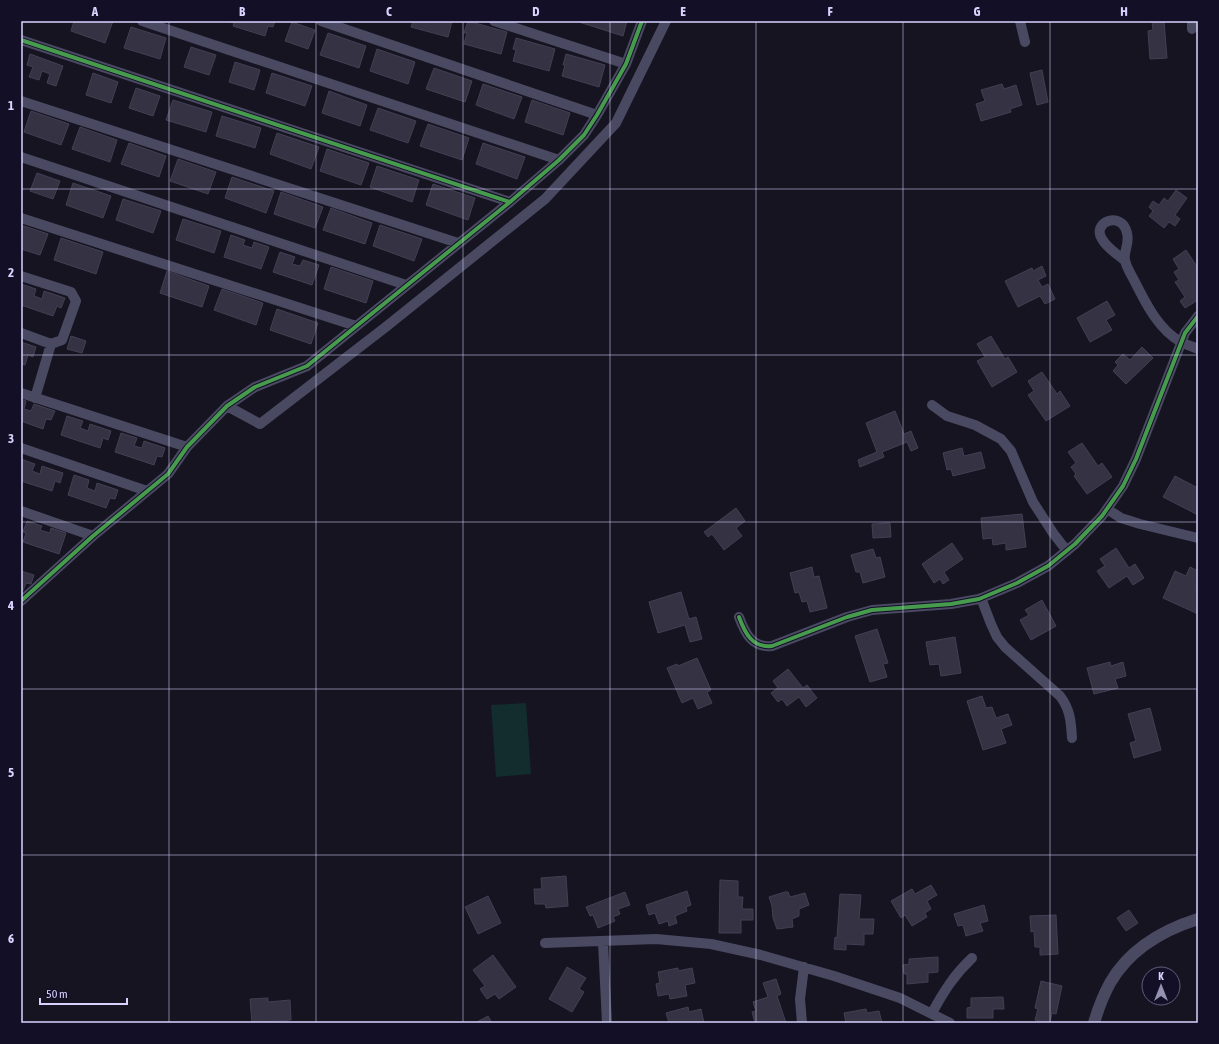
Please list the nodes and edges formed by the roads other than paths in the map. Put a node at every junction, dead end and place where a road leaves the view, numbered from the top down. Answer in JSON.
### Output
{"nodes":[{"id":1,"x":142,"y":21,"type":"edge"},
{"id":2,"x":321,"y":21,"type":"edge"},
{"id":3,"x":494,"y":21,"type":"edge"},
{"id":4,"x":642,"y":21,"type":"edge"},
{"id":5,"x":666,"y":21,"type":"edge"},
{"id":6,"x":1020,"y":21,"type":"edge"},
{"id":7,"x":21,"y":40,"type":"edge"},
{"id":8,"x":1025,"y":42,"type":"dead end"},
{"id":9,"x":626,"y":64,"type":"junction"},
{"id":10,"x":21,"y":101,"type":"edge"},
{"id":11,"x":597,"y":115,"type":"junction"},
{"id":12,"x":21,"y":157,"type":"edge"},
{"id":13,"x":559,"y":160,"type":"junction"},
{"id":14,"x":510,"y":202,"type":"junction"},
{"id":15,"x":21,"y":218,"type":"edge"},
{"id":16,"x":458,"y":243,"type":"junction"},
{"id":17,"x":1124,"y":260,"type":"dead end"},
{"id":18,"x":21,"y":276,"type":"edge"},
{"id":19,"x":406,"y":285,"type":"junction"},
{"id":20,"x":1198,"y":316,"type":"edge"},
{"id":21,"x":356,"y":326,"type":"junction"},
{"id":22,"x":21,"y":333,"type":"edge"},
{"id":23,"x":1181,"y":342,"type":"junction"},
{"id":24,"x":51,"y":344,"type":"junction"},
{"id":25,"x":1198,"y":348,"type":"edge"},
{"id":26,"x":21,"y":393,"type":"edge"},
{"id":27,"x":35,"y":398,"type":"junction"},
{"id":28,"x":932,"y":405,"type":"dead end"},
{"id":29,"x":227,"y":406,"type":"junction"},
{"id":30,"x":187,"y":447,"type":"junction"},
{"id":31,"x":21,"y":448,"type":"edge"},
{"id":32,"x":147,"y":490,"type":"junction"},
{"id":33,"x":1107,"y":509,"type":"junction"},
{"id":34,"x":21,"y":511,"type":"edge"},
{"id":35,"x":93,"y":536,"type":"junction"},
{"id":36,"x":1198,"y":538,"type":"edge"},
{"id":37,"x":1067,"y":551,"type":"junction"},
{"id":38,"x":981,"y":598,"type":"junction"},
{"id":39,"x":21,"y":601,"type":"edge"},
{"id":40,"x":739,"y":617,"type":"dead end"},
{"id":41,"x":1072,"y":738,"type":"dead end"},
{"id":42,"x":1198,"y":919,"type":"edge"},
{"id":43,"x":603,"y":942,"type":"junction"},
{"id":44,"x":545,"y":943,"type":"dead end"},
{"id":45,"x":972,"y":958,"type":"dead end"},
{"id":46,"x":804,"y":967,"type":"junction"},
{"id":47,"x":932,"y":1013,"type":"junction"},
{"id":48,"x":607,"y":1023,"type":"edge"},
{"id":49,"x":802,"y":1023,"type":"edge"},
{"id":50,"x":950,"y":1023,"type":"edge"},
{"id":51,"x":1094,"y":1023,"type":"edge"}],
"edges":[{"from":1,"to":13,"type":"street"},
{"from":2,"to":11,"type":"street"},
{"from":3,"to":9,"type":"street"},
{"from":4,"to":9,"type":"street"},
{"from":5,"to":29,"type":"street"},
{"from":6,"to":8,"type":"street"},
{"from":7,"to":14,"type":"street"},
{"from":9,"to":11,"type":"street"},
{"from":10,"to":16,"type":"street"},
{"from":11,"to":13,"type":"street"},
{"from":12,"to":19,"type":"street"},
{"from":13,"to":14,"type":"street"},
{"from":14,"to":16,"type":"street"},
{"from":15,"to":21,"type":"street"},
{"from":16,"to":19,"type":"street"},
{"from":17,"to":23,"type":"street"},
{"from":18,"to":24,"type":"street"},
{"from":19,"to":21,"type":"street"},
{"from":20,"to":23,"type":"street"},
{"from":21,"to":29,"type":"street"},
{"from":22,"to":24,"type":"street"},
{"from":23,"to":25,"type":"street"},
{"from":23,"to":33,"type":"street"},
{"from":24,"to":27,"type":"street"},
{"from":26,"to":27,"type":"street"},
{"from":27,"to":30,"type":"street"},
{"from":28,"to":37,"type":"street"},
{"from":29,"to":30,"type":"street"},
{"from":30,"to":32,"type":"street"},
{"from":31,"to":32,"type":"street"},
{"from":32,"to":35,"type":"street"},
{"from":33,"to":36,"type":"street"},
{"from":33,"to":37,"type":"street"},
{"from":34,"to":35,"type":"street"},
{"from":35,"to":39,"type":"street"},
{"from":37,"to":38,"type":"street"},
{"from":38,"to":40,"type":"street"},
{"from":38,"to":41,"type":"street"},
{"from":42,"to":51,"type":"street"},
{"from":43,"to":44,"type":"street"},
{"from":43,"to":46,"type":"street"},
{"from":43,"to":48,"type":"street"},
{"from":45,"to":47,"type":"street"},
{"from":46,"to":47,"type":"street"},
{"from":46,"to":49,"type":"street"},
{"from":47,"to":50,"type":"street"}]}
